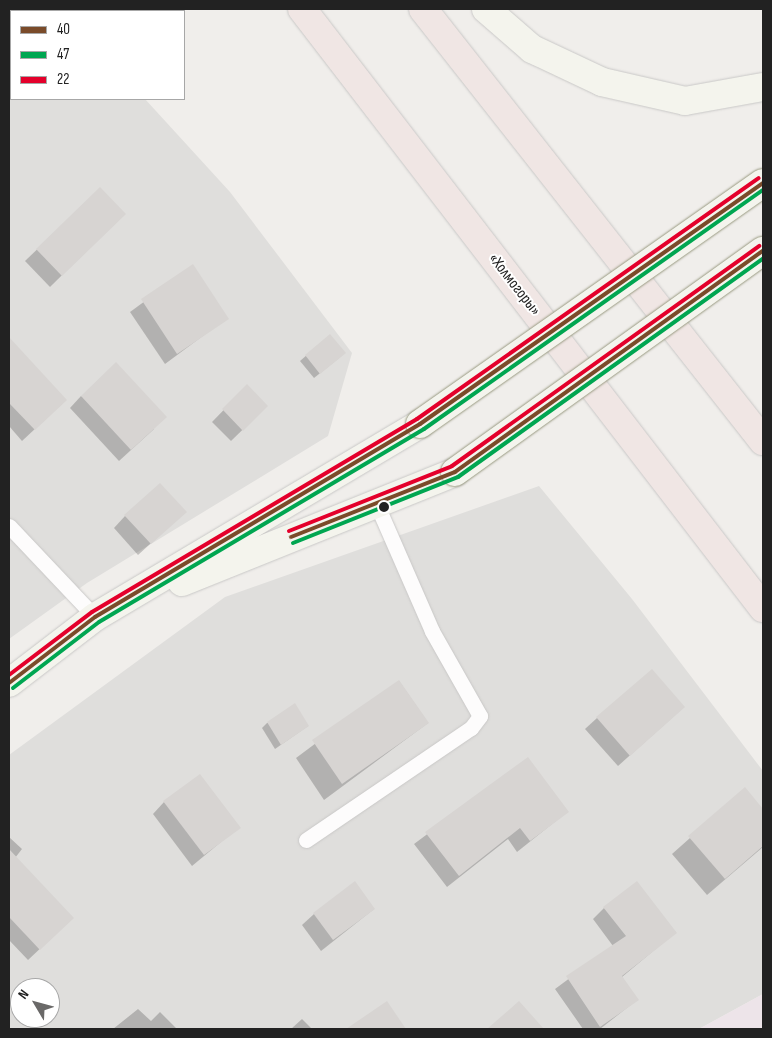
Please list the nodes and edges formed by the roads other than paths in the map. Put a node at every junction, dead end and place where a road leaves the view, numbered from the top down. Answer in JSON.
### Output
{"nodes":[{"id":1,"x":302,"y":9,"type":"edge"},
{"id":2,"x":423,"y":9,"type":"edge"},
{"id":3,"x":486,"y":9,"type":"edge"},
{"id":4,"x":763,"y":87,"type":"edge"},
{"id":5,"x":763,"y":183,"type":"edge"},
{"id":6,"x":763,"y":252,"type":"edge"},
{"id":7,"x":763,"y":441,"type":"edge"},
{"id":8,"x":376,"y":503,"type":"junction"},
{"id":9,"x":9,"y":526,"type":"edge"},
{"id":10,"x":763,"y":608,"type":"edge"},
{"id":11,"x":94,"y":617,"type":"junction"},
{"id":12,"x":9,"y":683,"type":"edge"},
{"id":13,"x":306,"y":840,"type":"dead end"}],
"edges":[{"from":1,"to":10,"type":"highway","name":"«Холмогоры»"},
{"from":2,"to":7,"type":"highway"},
{"from":3,"to":4,"type":"main road"},
{"from":5,"to":11,"type":"main road","bridge":true},
{"from":6,"to":8,"type":"main road","bridge":true},
{"from":8,"to":11,"type":"main road"},
{"from":8,"to":13,"type":"lane"},
{"from":9,"to":11,"type":"lane"},
{"from":11,"to":12,"type":"main road"}]}
